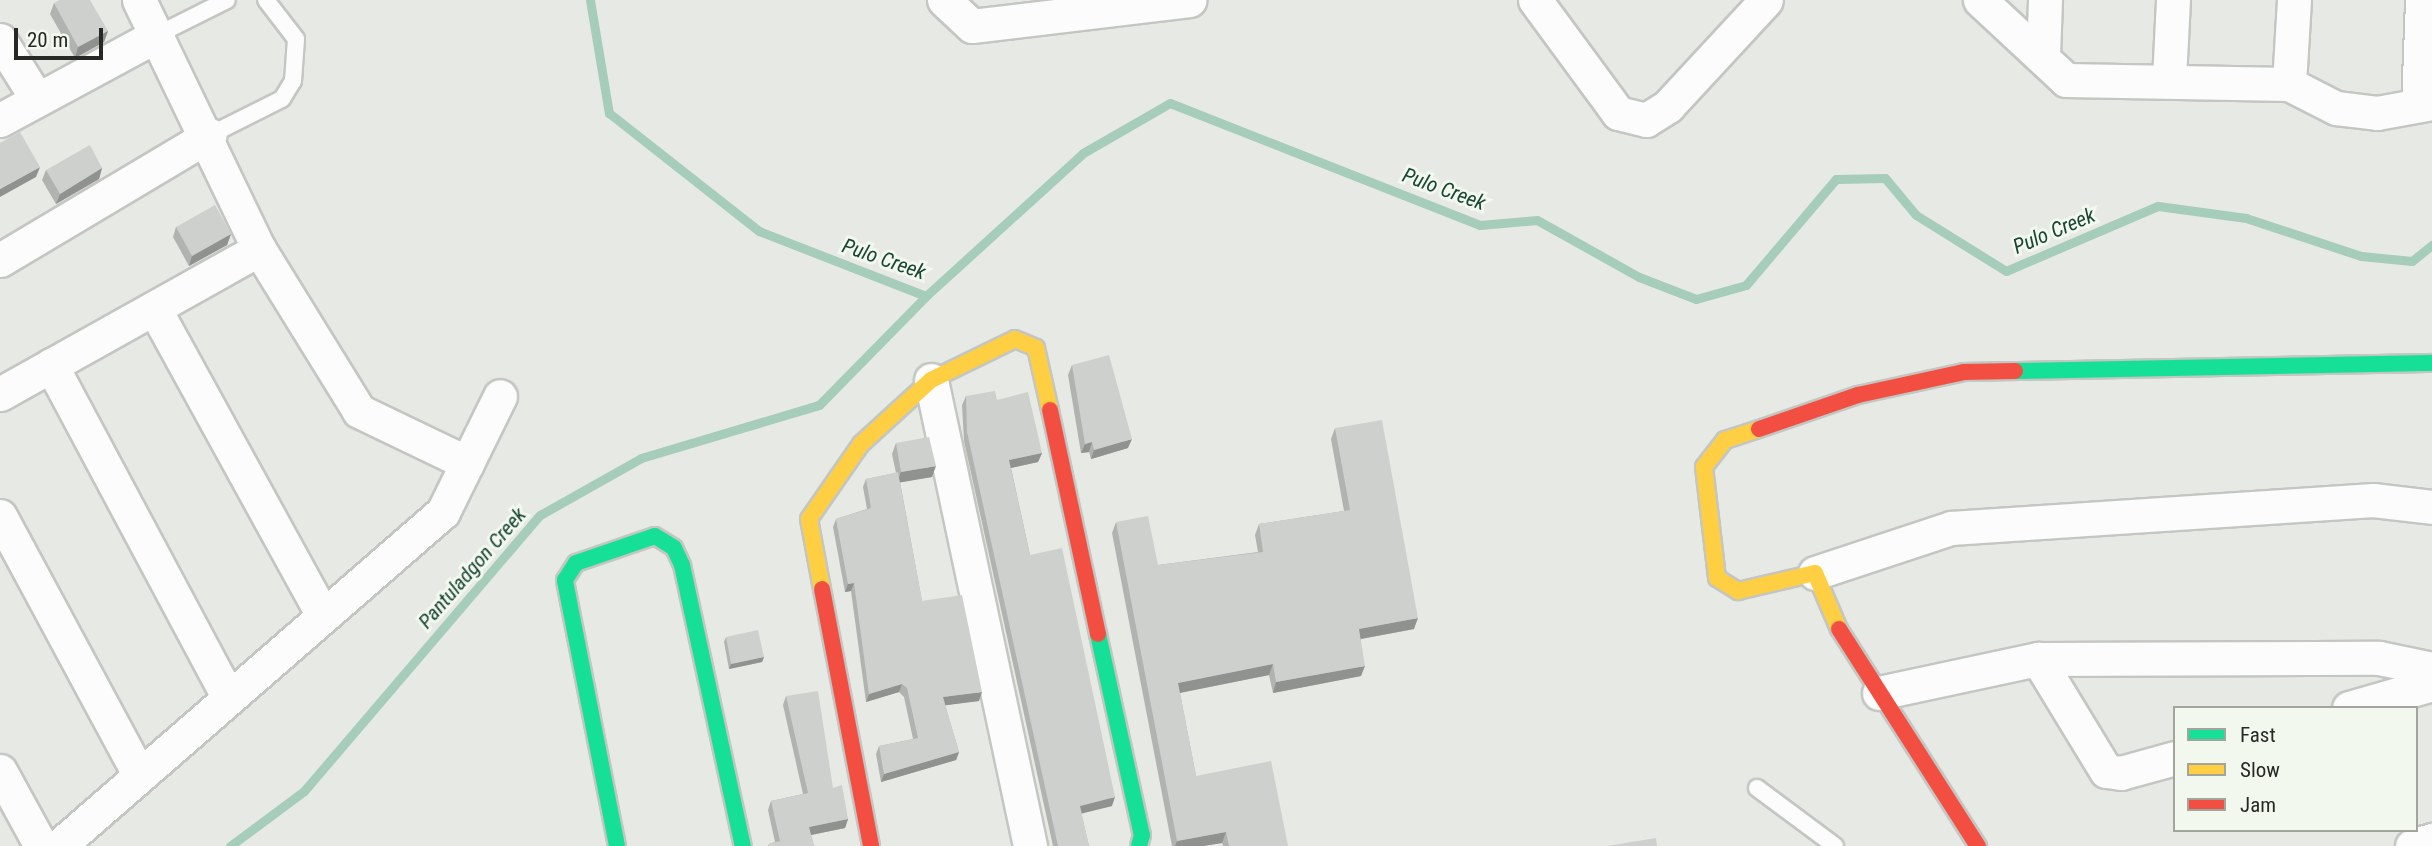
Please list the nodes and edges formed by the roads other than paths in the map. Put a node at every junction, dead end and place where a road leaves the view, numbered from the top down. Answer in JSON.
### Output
{"nodes":[{"id":1,"x":139,"y":0,"type":"edge"},
{"id":2,"x":227,"y":0,"type":"edge"},
{"id":3,"x":266,"y":0,"type":"edge"},
{"id":4,"x":944,"y":0,"type":"edge"},
{"id":5,"x":1535,"y":0,"type":"edge"},
{"id":6,"x":1766,"y":0,"type":"edge"},
{"id":7,"x":1980,"y":0,"type":"edge"},
{"id":8,"x":2045,"y":0,"type":"edge"},
{"id":9,"x":2173,"y":0,"type":"edge"},
{"id":10,"x":2294,"y":0,"type":"edge"},
{"id":11,"x":2422,"y":0,"type":"edge"},
{"id":12,"x":1182,"y":1,"type":"edge"},
{"id":13,"x":1052,"y":8,"type":"edge"},
{"id":14,"x":157,"y":35,"type":"junction"},
{"id":15,"x":0,"y":40,"type":"edge"},
{"id":16,"x":2043,"y":55,"type":"junction"},
{"id":17,"x":2169,"y":79,"type":"junction"},
{"id":18,"x":2289,"y":84,"type":"junction"},
{"id":19,"x":37,"y":99,"type":"junction"},
{"id":20,"x":2425,"y":104,"type":"edge"},
{"id":21,"x":0,"y":120,"type":"edge"},
{"id":22,"x":210,"y":135,"type":"junction"},
{"id":23,"x":259,"y":249,"type":"junction"},
{"id":24,"x":0,"y":260,"type":"edge"},
{"id":25,"x":154,"y":308,"type":"junction"},
{"id":26,"x":2432,"y":363,"type":"edge"},
{"id":27,"x":51,"y":365,"type":"junction"},
{"id":28,"x":931,"y":380,"type":"junction"},
{"id":29,"x":0,"y":394,"type":"edge"},
{"id":30,"x":500,"y":396,"type":"dead end"},
{"id":31,"x":467,"y":463,"type":"junction"},
{"id":32,"x":2432,"y":507,"type":"edge"},
{"id":33,"x":0,"y":516,"type":"edge"},
{"id":34,"x":1815,"y":573,"type":"junction"},
{"id":35,"x":323,"y":616,"type":"junction"},
{"id":36,"x":2038,"y":659,"type":"junction"},
{"id":37,"x":2432,"y":668,"type":"edge"},
{"id":38,"x":2432,"y":684,"type":"edge"},
{"id":39,"x":1879,"y":693,"type":"junction"},
{"id":40,"x":228,"y":696,"type":"junction"},
{"id":41,"x":2356,"y":706,"type":"edge"},
{"id":42,"x":2173,"y":759,"type":"edge"},
{"id":43,"x":0,"y":771,"type":"edge"},
{"id":44,"x":139,"y":774,"type":"junction"},
{"id":45,"x":1757,"y":788,"type":"dead end"},
{"id":46,"x":2432,"y":840,"type":"edge"},
{"id":47,"x":1975,"y":841,"type":"edge"},
{"id":48,"x":41,"y":846,"type":"edge"},
{"id":49,"x":59,"y":846,"type":"edge"},
{"id":50,"x":617,"y":846,"type":"edge"},
{"id":51,"x":743,"y":846,"type":"edge"},
{"id":52,"x":871,"y":846,"type":"edge"},
{"id":53,"x":1030,"y":846,"type":"edge"},
{"id":54,"x":1139,"y":846,"type":"edge"},
{"id":55,"x":1835,"y":846,"type":"edge"},
{"id":56,"x":1952,"y":846,"type":"edge"},
{"id":57,"x":2412,"y":846,"type":"edge"}],
"edges":[{"from":1,"to":14,"type":"street"},
{"from":2,"to":14,"type":"lane"},
{"from":3,"to":22,"type":"lane"},
{"from":4,"to":13,"type":"street"},
{"from":5,"to":6,"type":"street"},
{"from":7,"to":16,"type":"street"},
{"from":8,"to":16,"type":"street"},
{"from":9,"to":17,"type":"street"},
{"from":10,"to":18,"type":"street"},
{"from":11,"to":20,"type":"street"},
{"from":12,"to":13,"type":"street"},
{"from":14,"to":19,"type":"street"},
{"from":14,"to":22,"type":"street"},
{"from":15,"to":19,"type":"street"},
{"from":16,"to":17,"type":"street"},
{"from":17,"to":18,"type":"street"},
{"from":18,"to":20,"type":"street"},
{"from":19,"to":21,"type":"street"},
{"from":22,"to":23,"type":"street"},
{"from":22,"to":24,"type":"street"},
{"from":23,"to":25,"type":"street"},
{"from":23,"to":31,"type":"street"},
{"from":25,"to":27,"type":"street"},
{"from":25,"to":35,"type":"street"},
{"from":26,"to":34,"type":"street"},
{"from":27,"to":29,"type":"street"},
{"from":27,"to":40,"type":"street"},
{"from":28,"to":52,"type":"street"},
{"from":28,"to":53,"type":"street"},
{"from":28,"to":54,"type":"street"},
{"from":30,"to":31,"type":"street"},
{"from":31,"to":35,"type":"street"},
{"from":32,"to":34,"type":"street"},
{"from":33,"to":44,"type":"street"},
{"from":34,"to":39,"type":"street"},
{"from":35,"to":40,"type":"street"},
{"from":36,"to":37,"type":"street"},
{"from":36,"to":39,"type":"street"},
{"from":36,"to":42,"type":"street"},
{"from":38,"to":41,"type":"street"},
{"from":39,"to":47,"type":"street"},
{"from":40,"to":44,"type":"street"},
{"from":43,"to":48,"type":"street"},
{"from":44,"to":49,"type":"street"},
{"from":45,"to":55,"type":"lane"},
{"from":46,"to":57,"type":"street"},
{"from":47,"to":56,"type":"lane"},
{"from":50,"to":51,"type":"street"}]}
